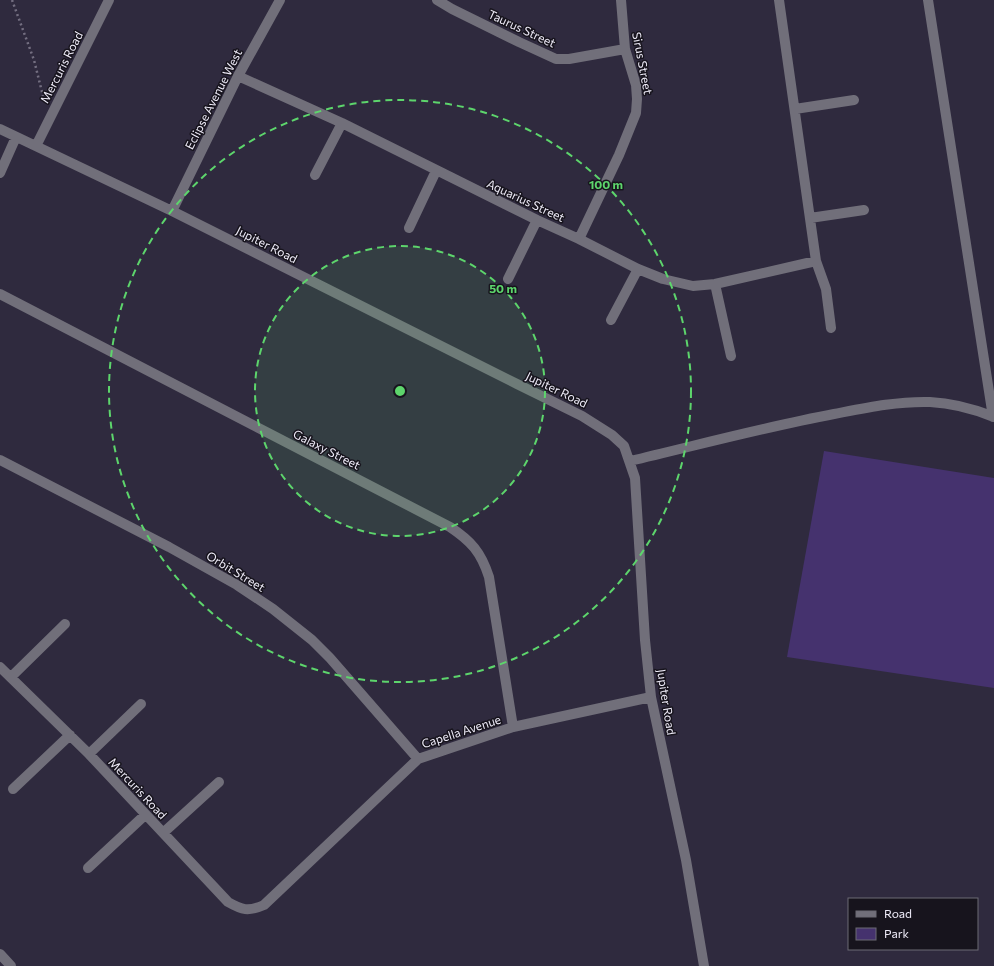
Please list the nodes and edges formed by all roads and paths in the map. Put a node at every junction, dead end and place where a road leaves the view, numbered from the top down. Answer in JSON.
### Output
{"nodes":[{"id":1,"x":12,"y":0,"type":"edge"},
{"id":2,"x":109,"y":0,"type":"edge"},
{"id":3,"x":280,"y":0,"type":"edge"},
{"id":4,"x":437,"y":0,"type":"edge"},
{"id":5,"x":621,"y":0,"type":"edge"},
{"id":6,"x":781,"y":0,"type":"edge"},
{"id":7,"x":928,"y":0,"type":"edge"},
{"id":8,"x":625,"y":49,"type":"junction"},
{"id":9,"x":238,"y":76,"type":"junction"},
{"id":10,"x":854,"y":100,"type":"dead end"},
{"id":11,"x":42,"y":102,"type":"dead end"},
{"id":12,"x":795,"y":109,"type":"junction"},
{"id":13,"x":342,"y":123,"type":"junction"},
{"id":14,"x":0,"y":129,"type":"edge"},
{"id":15,"x":16,"y":137,"type":"junction"},
{"id":16,"x":36,"y":146,"type":"junction"},
{"id":17,"x":436,"y":170,"type":"junction"},
{"id":18,"x":0,"y":171,"type":"edge"},
{"id":19,"x":315,"y":175,"type":"dead end"},
{"id":20,"x":864,"y":210,"type":"dead end"},
{"id":21,"x":172,"y":211,"type":"junction"},
{"id":22,"x":810,"y":218,"type":"junction"},
{"id":23,"x":537,"y":220,"type":"junction"},
{"id":24,"x":409,"y":228,"type":"dead end"},
{"id":25,"x":579,"y":238,"type":"junction"},
{"id":26,"x":816,"y":261,"type":"junction"},
{"id":27,"x":638,"y":269,"type":"junction"},
{"id":28,"x":508,"y":279,"type":"dead end"},
{"id":29,"x":715,"y":284,"type":"junction"},
{"id":30,"x":0,"y":294,"type":"edge"},
{"id":31,"x":611,"y":320,"type":"dead end"},
{"id":32,"x":831,"y":328,"type":"dead end"},
{"id":33,"x":731,"y":356,"type":"dead end"},
{"id":34,"x":994,"y":417,"type":"edge"},
{"id":35,"x":0,"y":460,"type":"edge"},
{"id":36,"x":630,"y":461,"type":"junction"},
{"id":37,"x":65,"y":624,"type":"dead end"},
{"id":38,"x":0,"y":667,"type":"edge"},
{"id":39,"x":12,"y":677,"type":"junction"},
{"id":40,"x":651,"y":697,"type":"junction"},
{"id":41,"x":141,"y":704,"type":"dead end"},
{"id":42,"x":513,"y":727,"type":"junction"},
{"id":43,"x":70,"y":735,"type":"junction"},
{"id":44,"x":89,"y":754,"type":"junction"},
{"id":45,"x":418,"y":759,"type":"junction"},
{"id":46,"x":219,"y":782,"type":"dead end"},
{"id":47,"x":13,"y":789,"type":"dead end"},
{"id":48,"x":145,"y":815,"type":"junction"},
{"id":49,"x":163,"y":833,"type":"junction"},
{"id":50,"x":88,"y":868,"type":"dead end"},
{"id":51,"x":264,"y":905,"type":"joint"},
{"id":52,"x":0,"y":954,"type":"edge"},
{"id":53,"x":11,"y":966,"type":"edge"},
{"id":54,"x":704,"y":966,"type":"edge"}],
"edges":[{"from":1,"to":11,"type":"path"},
{"from":2,"to":16,"type":"street","name":"Mercuris Road"},
{"from":3,"to":9,"type":"street","name":"Eclipse Avenue West"},
{"from":4,"to":8,"type":"street","name":"Taurus Street"},
{"from":5,"to":8,"type":"street","name":"Sirus Street"},
{"from":6,"to":12,"type":"street"},
{"from":7,"to":34,"type":"street"},
{"from":8,"to":25,"type":"street","name":"Sirus Street"},
{"from":9,"to":13,"type":"street","name":"Aquarius Street"},
{"from":9,"to":21,"type":"street","name":"Eclipse Avenue West"},
{"from":10,"to":12,"type":"street"},
{"from":12,"to":22,"type":"street"},
{"from":13,"to":17,"type":"street","name":"Aquarius Street"},
{"from":13,"to":19,"type":"street"},
{"from":14,"to":15,"type":"street","name":"Jupiter Road"},
{"from":15,"to":16,"type":"street","name":"Jupiter Road"},
{"from":15,"to":18,"type":"street"},
{"from":16,"to":21,"type":"street","name":"Jupiter Road"},
{"from":17,"to":23,"type":"street","name":"Aquarius Street"},
{"from":17,"to":24,"type":"street"},
{"from":20,"to":22,"type":"street"},
{"from":21,"to":36,"type":"street","name":"Jupiter Road"},
{"from":22,"to":26,"type":"street"},
{"from":23,"to":25,"type":"street","name":"Aquarius Street"},
{"from":23,"to":28,"type":"street"},
{"from":25,"to":27,"type":"street","name":"Aquarius Street"},
{"from":26,"to":29,"type":"street","name":"Aquarius Street"},
{"from":26,"to":32,"type":"street"},
{"from":27,"to":29,"type":"street","name":"Aquarius Street"},
{"from":27,"to":31,"type":"street"},
{"from":29,"to":33,"type":"street"},
{"from":30,"to":42,"type":"street","name":"Galaxy Street"},
{"from":34,"to":36,"type":"street"},
{"from":35,"to":45,"type":"street","name":"Orbit Street"},
{"from":36,"to":40,"type":"street","name":"Jupiter Road"},
{"from":37,"to":39,"type":"street"},
{"from":38,"to":39,"type":"street","name":"Mercuris Road"},
{"from":39,"to":43,"type":"street","name":"Mercuris Road"},
{"from":40,"to":42,"type":"street","name":"Capella Avenue"},
{"from":40,"to":54,"type":"street","name":"Jupiter Road"},
{"from":41,"to":44,"type":"street"},
{"from":42,"to":45,"type":"street","name":"Capella Avenue"},
{"from":43,"to":44,"type":"street","name":"Mercuris Road"},
{"from":43,"to":47,"type":"street"},
{"from":44,"to":48,"type":"street","name":"Mercuris Road"},
{"from":45,"to":51,"type":"street","name":"Capella Avenue"},
{"from":46,"to":49,"type":"street"},
{"from":48,"to":49,"type":"street","name":"Mercuris Road"},
{"from":48,"to":50,"type":"street"},
{"from":49,"to":51,"type":"street","name":"Mercuris Road"},
{"from":52,"to":53,"type":"street"}]}
